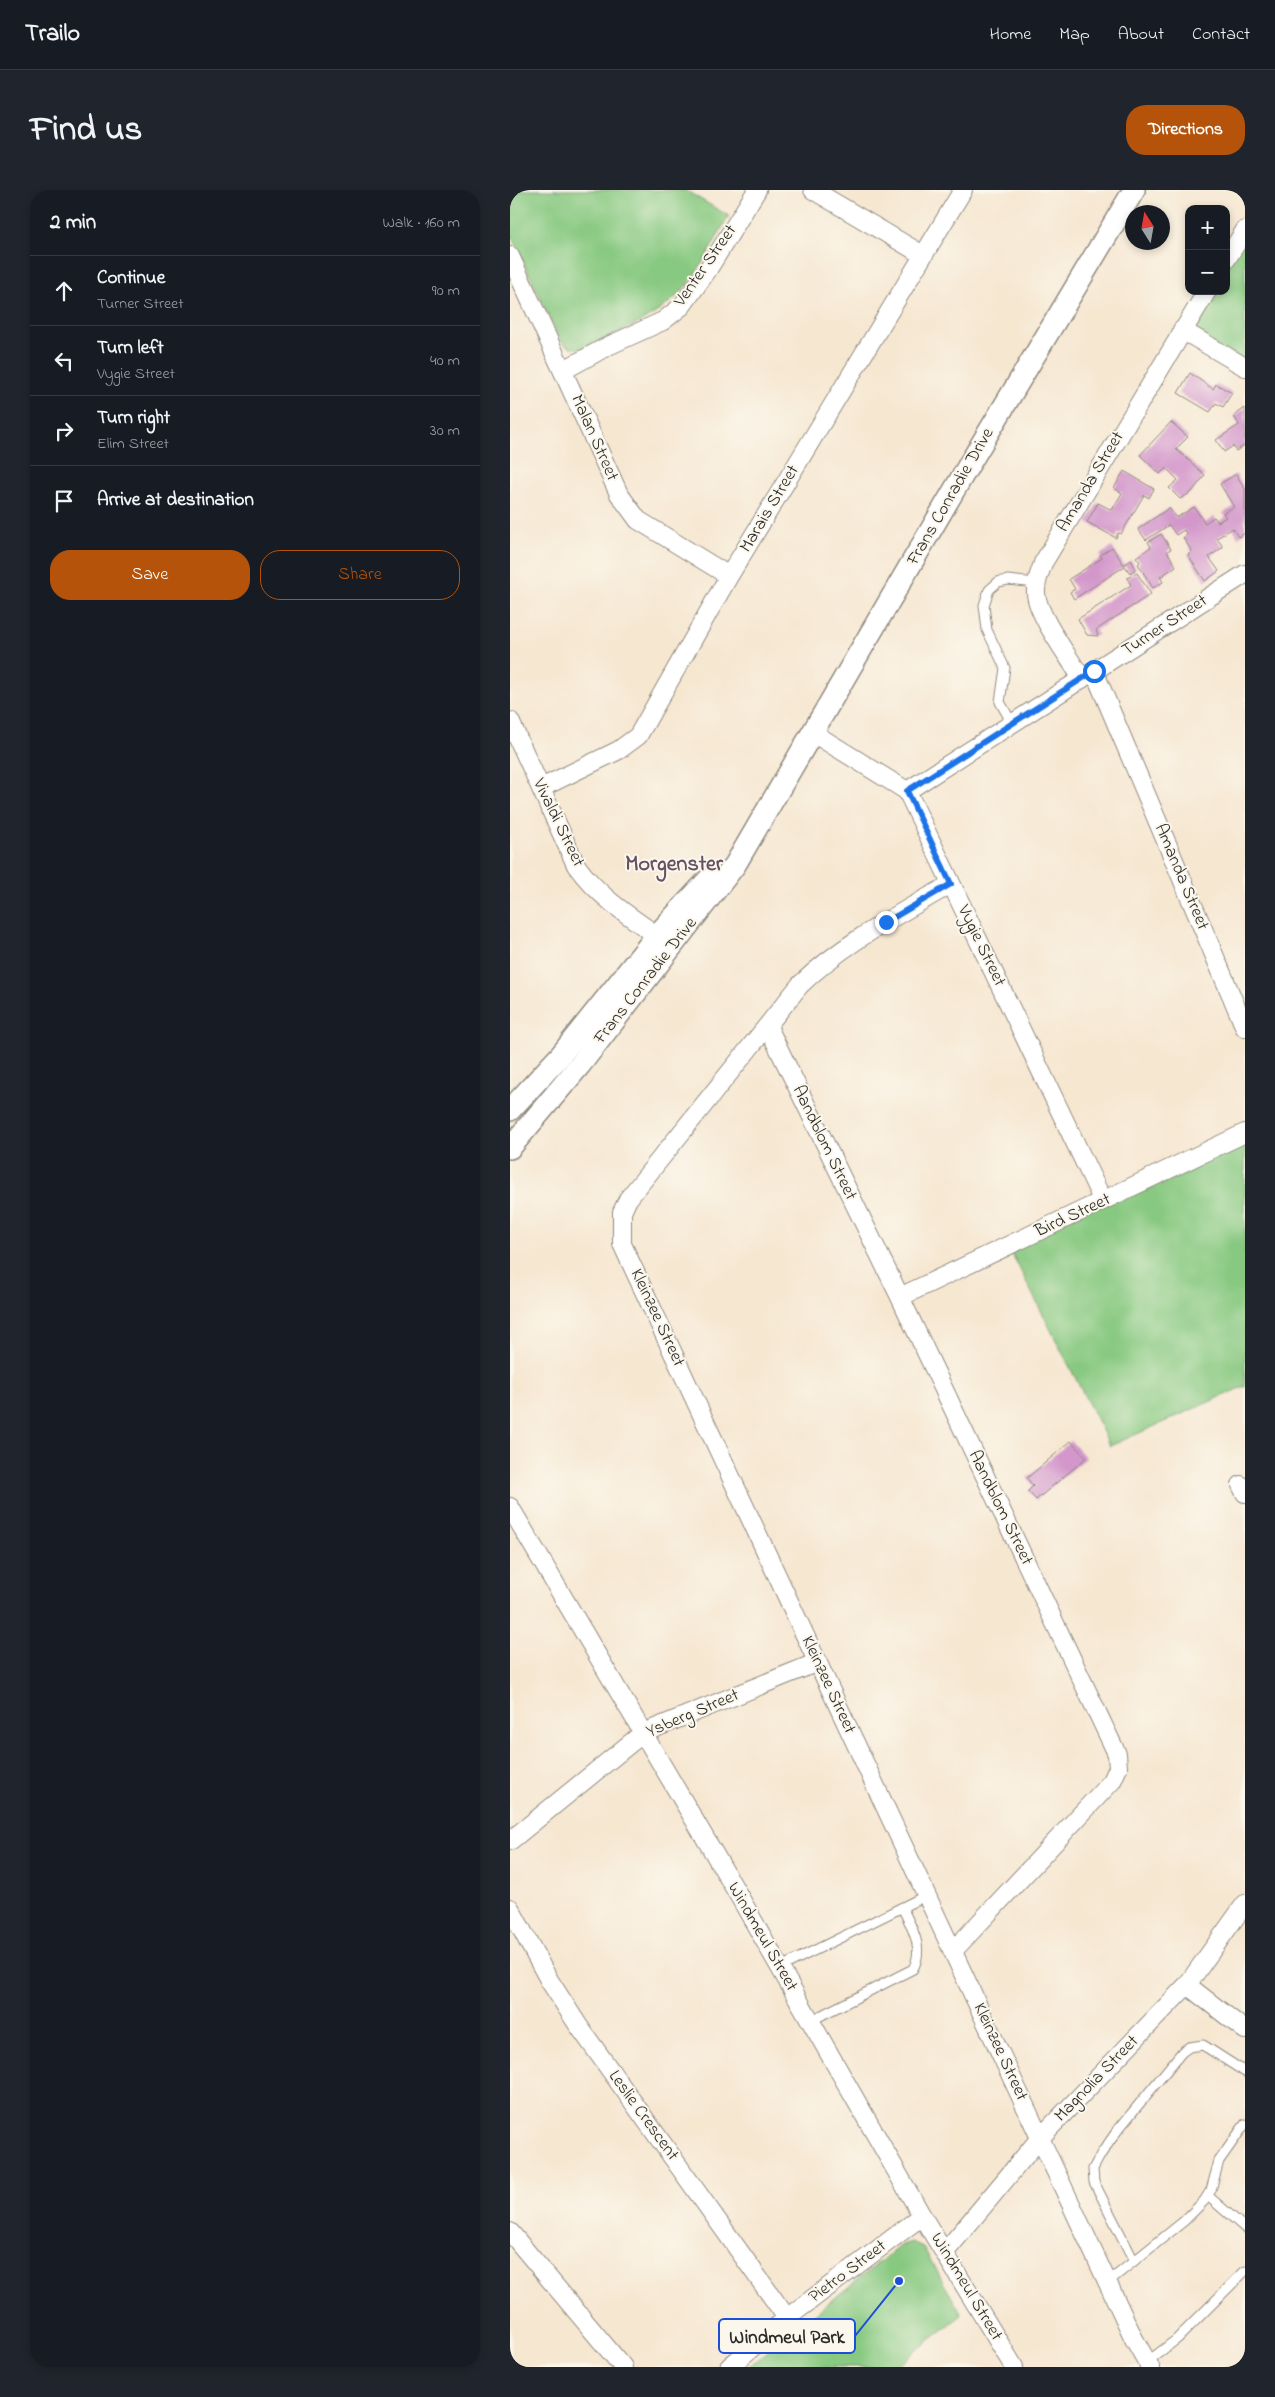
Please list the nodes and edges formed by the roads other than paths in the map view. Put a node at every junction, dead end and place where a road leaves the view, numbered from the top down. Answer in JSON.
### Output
{"nodes":[{"id":1,"x":757,"y":190,"type":"edge"},
{"id":2,"x":813,"y":190,"type":"edge"},
{"id":3,"x":963,"y":190,"type":"edge"},
{"id":4,"x":1134,"y":190,"type":"edge"},
{"id":5,"x":1245,"y":230,"type":"edge"},
{"id":6,"x":1230,"y":254,"type":"edge"},
{"id":7,"x":923,"y":255,"type":"junction"},
{"id":8,"x":510,"y":256,"type":"edge"},
{"id":9,"x":1204,"y":295,"type":"edge"},
{"id":10,"x":1182,"y":330,"type":"junction"},
{"id":11,"x":1245,"y":367,"type":"edge"},
{"id":12,"x":564,"y":370,"type":"junction"},
{"id":13,"x":1245,"y":574,"type":"edge"},
{"id":14,"x":730,"y":576,"type":"junction"},
{"id":15,"x":1036,"y":583,"type":"junction"},
{"id":16,"x":1088,"y":675,"type":"junction"},
{"id":17,"x":510,"y":722,"type":"edge"},
{"id":18,"x":1012,"y":723,"type":"junction"},
{"id":19,"x":813,"y":733,"type":"junction"},
{"id":20,"x":541,"y":788,"type":"junction"},
{"id":21,"x":907,"y":791,"type":"junction"},
{"id":22,"x":951,"y":884,"type":"junction"},
{"id":23,"x":665,"y":941,"type":"junction"},
{"id":24,"x":768,"y":1027,"type":"junction"},
{"id":25,"x":1245,"y":1028,"type":"edge"},
{"id":26,"x":510,"y":1110,"type":"edge"},
{"id":27,"x":1245,"y":1133,"type":"edge"},
{"id":28,"x":510,"y":1148,"type":"edge"},
{"id":29,"x":1103,"y":1201,"type":"junction"},
{"id":30,"x":900,"y":1297,"type":"junction"},
{"id":31,"x":510,"y":1506,"type":"edge"},
{"id":32,"x":818,"y":1662,"type":"junction"},
{"id":33,"x":643,"y":1733,"type":"junction"},
{"id":34,"x":510,"y":1841,"type":"edge"},
{"id":35,"x":927,"y":1895,"type":"junction"},
{"id":36,"x":1245,"y":1904,"type":"edge"},
{"id":37,"x":902,"y":1907,"type":"junction"},
{"id":38,"x":510,"y":1908,"type":"edge"},
{"id":39,"x":953,"y":1951,"type":"junction"},
{"id":40,"x":780,"y":1968,"type":"junction"},
{"id":41,"x":1187,"y":1985,"type":"junction"},
{"id":42,"x":810,"y":2021,"type":"junction"},
{"id":43,"x":1245,"y":2030,"type":"edge"},
{"id":44,"x":1245,"y":2072,"type":"edge"},
{"id":45,"x":1245,"y":2124,"type":"edge"},
{"id":46,"x":1040,"y":2138,"type":"junction"},
{"id":47,"x":1208,"y":2196,"type":"junction"},
{"id":48,"x":922,"y":2216,"type":"junction"},
{"id":49,"x":1245,"y":2228,"type":"edge"},
{"id":50,"x":510,"y":2232,"type":"edge"},
{"id":51,"x":945,"y":2252,"type":"junction"},
{"id":52,"x":1134,"y":2261,"type":"junction"},
{"id":53,"x":1245,"y":2271,"type":"edge"},
{"id":54,"x":1108,"y":2282,"type":"junction"},
{"id":55,"x":787,"y":2318,"type":"junction"},
{"id":56,"x":1149,"y":2365,"type":"edge"},
{"id":57,"x":623,"y":2367,"type":"edge"},
{"id":58,"x":729,"y":2367,"type":"edge"},
{"id":59,"x":1014,"y":2367,"type":"edge"}],
"edges":[{"from":1,"to":12,"type":"street","name":"Venter Street"},
{"from":2,"to":7,"type":"street"},
{"from":3,"to":7,"type":"street","name":"Marais Street"},
{"from":4,"to":19,"type":"street","name":"Frans Conradie Drive"},
{"from":5,"to":6,"type":"street"},
{"from":7,"to":14,"type":"street","name":"Marais Street"},
{"from":8,"to":12,"type":"street","name":"Malan Street"},
{"from":9,"to":10,"type":"street","name":"Amanda Street"},
{"from":10,"to":11,"type":"street"},
{"from":10,"to":15,"type":"street","name":"Amanda Street"},
{"from":12,"to":14,"type":"street","name":"Malan Street"},
{"from":13,"to":16,"type":"street","name":"Turner Street"},
{"from":14,"to":20,"type":"street","name":"Marais Street"},
{"from":15,"to":16,"type":"street","name":"Amanda Street"},
{"from":15,"to":18,"type":"lane"},
{"from":16,"to":18,"type":"street","name":"Turner Street"},
{"from":16,"to":25,"type":"street","name":"Amanda Street"},
{"from":17,"to":20,"type":"street","name":"Vivaldi Street"},
{"from":18,"to":21,"type":"street","name":"Turner Street"},
{"from":19,"to":21,"type":"street"},
{"from":19,"to":23,"type":"street","name":"Frans Conradie Drive"},
{"from":20,"to":23,"type":"street","name":"Vivaldi Street"},
{"from":21,"to":22,"type":"street","name":"Vygie Street"},
{"from":22,"to":24,"type":"street","name":"Kleinzee Street"},
{"from":22,"to":29,"type":"street","name":"Vygie Street"},
{"from":23,"to":26,"type":"street","name":"Frans Conradie Drive"},
{"from":23,"to":28,"type":"street","name":"Frans Conradie Drive"},
{"from":24,"to":30,"type":"street","name":"Aandblom Street"},
{"from":24,"to":32,"type":"street","name":"Kleinzee Street"},
{"from":27,"to":29,"type":"street","name":"Bird Street"},
{"from":29,"to":30,"type":"street","name":"Bird Street"},
{"from":30,"to":39,"type":"street","name":"Aandblom Street"},
{"from":31,"to":33,"type":"street","name":"Windmeul Street"},
{"from":32,"to":33,"type":"street","name":"Ysberg Street"},
{"from":32,"to":35,"type":"street","name":"Kleinzee Street"},
{"from":33,"to":34,"type":"street","name":"Ysberg Street"},
{"from":33,"to":40,"type":"street","name":"Windmeul Street"},
{"from":35,"to":37,"type":"lane"},
{"from":35,"to":39,"type":"street","name":"Kleinzee Street"},
{"from":36,"to":41,"type":"street","name":"Magnolia Street"},
{"from":37,"to":40,"type":"lane"},
{"from":37,"to":42,"type":"lane"},
{"from":38,"to":55,"type":"street","name":"Leslie Crescent"},
{"from":39,"to":46,"type":"street","name":"Kleinzee Street"},
{"from":40,"to":42,"type":"street","name":"Windmeul Street"},
{"from":41,"to":43,"type":"street"},
{"from":41,"to":46,"type":"street","name":"Magnolia Street"},
{"from":42,"to":48,"type":"street","name":"Windmeul Street"},
{"from":44,"to":52,"type":"lane"},
{"from":45,"to":47,"type":"lane"},
{"from":46,"to":51,"type":"street","name":"Magnolia Street"},
{"from":46,"to":54,"type":"street","name":"Kleinzee Street"},
{"from":47,"to":49,"type":"lane"},
{"from":47,"to":52,"type":"lane"},
{"from":48,"to":51,"type":"street","name":"Windmeul Street"},
{"from":48,"to":55,"type":"street","name":"Pietro Street"},
{"from":50,"to":57,"type":"street"},
{"from":51,"to":59,"type":"street","name":"Windmeul Street"},
{"from":52,"to":54,"type":"lane"},
{"from":53,"to":56,"type":"lane"},
{"from":54,"to":56,"type":"street","name":"Kleinzee Street"},
{"from":55,"to":58,"type":"street","name":"Pietro Street"}]}
